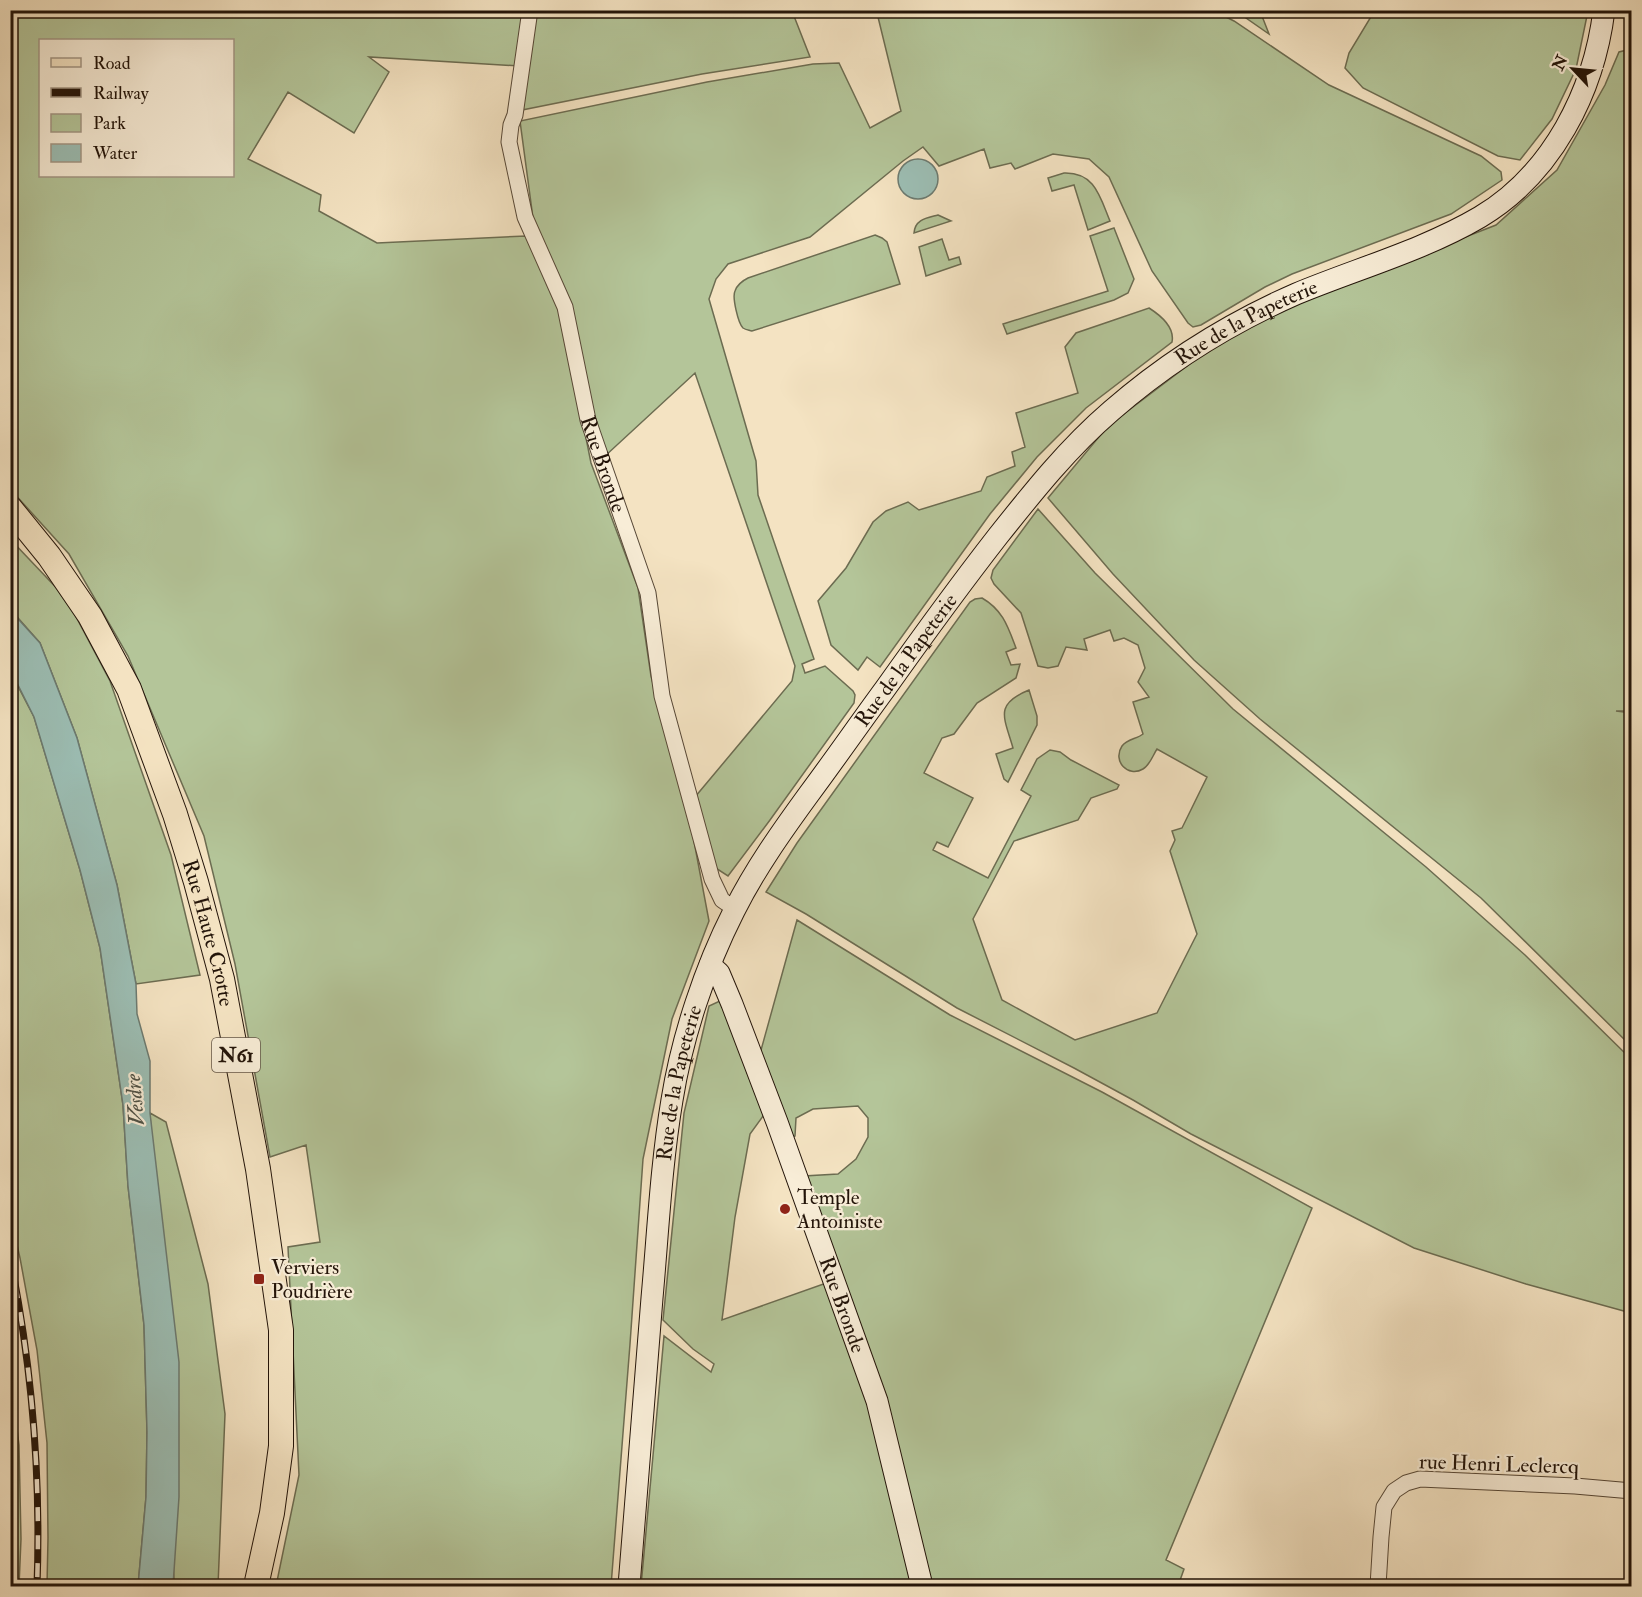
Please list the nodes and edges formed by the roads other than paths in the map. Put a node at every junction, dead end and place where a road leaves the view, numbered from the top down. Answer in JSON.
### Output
{"nodes":[{"id":1,"x":530,"y":10,"type":"edge"},
{"id":2,"x":1604,"y":10,"type":"edge"},
{"id":3,"x":10,"y":508,"type":"edge"},
{"id":4,"x":735,"y":909,"type":"junction"},
{"id":5,"x":710,"y":965,"type":"junction"},
{"id":6,"x":1632,"y":1491,"type":"edge"},
{"id":7,"x":256,"y":1587,"type":"edge"},
{"id":8,"x":628,"y":1587,"type":"edge"},
{"id":9,"x":922,"y":1587,"type":"edge"},
{"id":10,"x":1378,"y":1587,"type":"edge"}],
"edges":[{"from":1,"to":4,"type":"street","name":"Rue Bronde"},
{"from":2,"to":4,"type":"main road","name":"Rue de la Papeterie"},
{"from":3,"to":7,"type":"main road","name":"Rue Haute Crotte","number":"N61"},
{"from":4,"to":5,"type":"main road","name":"Rue de la Papeterie"},
{"from":5,"to":8,"type":"main road","name":"Rue de la Papeterie"},
{"from":5,"to":9,"type":"main road","name":"Rue Bronde"},
{"from":6,"to":10,"type":"street","name":"rue Henri Leclercq"}]}
